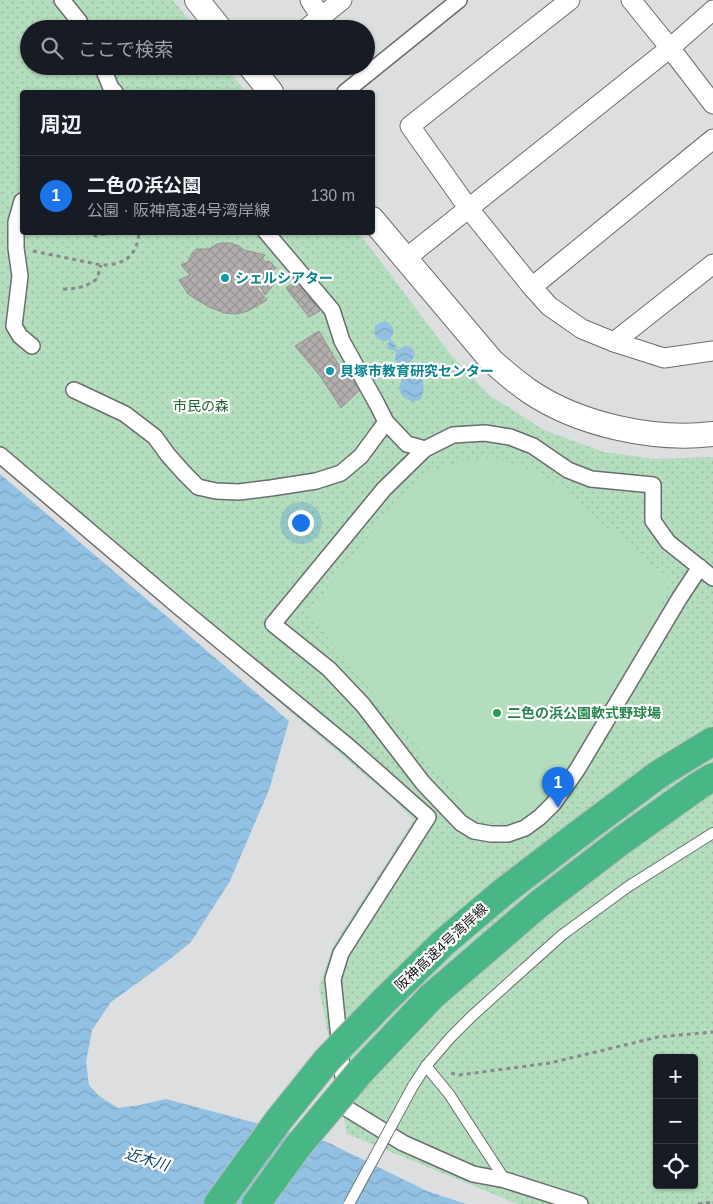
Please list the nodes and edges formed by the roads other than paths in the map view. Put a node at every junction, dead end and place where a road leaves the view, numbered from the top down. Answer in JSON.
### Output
{"nodes":[{"id":1,"x":62,"y":0,"type":"edge"},
{"id":2,"x":197,"y":0,"type":"edge"},
{"id":3,"x":310,"y":0,"type":"edge"},
{"id":4,"x":342,"y":0,"type":"edge"},
{"id":5,"x":459,"y":0,"type":"edge"},
{"id":6,"x":570,"y":0,"type":"edge"},
{"id":7,"x":631,"y":0,"type":"edge"},
{"id":8,"x":713,"y":10,"type":"edge"},
{"id":9,"x":321,"y":17,"type":"junction"},
{"id":10,"x":78,"y":20,"type":"edge"},
{"id":11,"x":213,"y":20,"type":"edge"},
{"id":12,"x":317,"y":20,"type":"edge"},
{"id":13,"x":670,"y":48,"type":"junction"},
{"id":14,"x":375,"y":68,"type":"edge"},
{"id":15,"x":105,"y":75,"type":"edge"},
{"id":16,"x":259,"y":75,"type":"edge"},
{"id":17,"x":366,"y":75,"type":"edge"},
{"id":18,"x":109,"y":90,"type":"edge"},
{"id":19,"x":270,"y":90,"type":"edge"},
{"id":20,"x":347,"y":90,"type":"edge"},
{"id":21,"x":713,"y":104,"type":"edge"},
{"id":22,"x":713,"y":140,"type":"edge"},
{"id":23,"x":20,"y":208,"type":"edge"},
{"id":24,"x":469,"y":209,"type":"junction"},
{"id":25,"x":375,"y":223,"type":"edge"},
{"id":26,"x":269,"y":235,"type":"edge"},
{"id":27,"x":405,"y":259,"type":"junction"},
{"id":28,"x":713,"y":264,"type":"edge"},
{"id":29,"x":532,"y":287,"type":"junction"},
{"id":30,"x":614,"y":342,"type":"junction"},
{"id":31,"x":32,"y":346,"type":"dead end"},
{"id":32,"x":713,"y":351,"type":"edge"},
{"id":33,"x":74,"y":390,"type":"dead end"},
{"id":34,"x":386,"y":422,"type":"junction"},
{"id":35,"x":713,"y":434,"type":"edge"},
{"id":36,"x":425,"y":449,"type":"junction"},
{"id":37,"x":0,"y":455,"type":"edge"},
{"id":38,"x":700,"y":567,"type":"junction"},
{"id":39,"x":713,"y":578,"type":"edge"},
{"id":40,"x":713,"y":727,"type":"edge"},
{"id":41,"x":713,"y":741,"type":"edge"},
{"id":42,"x":713,"y":778,"type":"edge"},
{"id":43,"x":713,"y":797,"type":"edge"},
{"id":44,"x":580,"y":833,"type":"junction"},
{"id":45,"x":713,"y":833,"type":"edge"},
{"id":46,"x":432,"y":996,"type":"junction"},
{"id":47,"x":426,"y":1066,"type":"junction"},
{"id":48,"x":505,"y":1180,"type":"junction"},
{"id":49,"x":218,"y":1204,"type":"edge"},
{"id":50,"x":256,"y":1204,"type":"edge"},
{"id":51,"x":348,"y":1204,"type":"edge"},
{"id":52,"x":580,"y":1204,"type":"edge"}],
"edges":[{"from":1,"to":10,"type":"street"},
{"from":2,"to":11,"type":"street"},
{"from":3,"to":9,"type":"street"},
{"from":4,"to":9,"type":"street"},
{"from":5,"to":14,"type":"street"},
{"from":6,"to":24,"type":"street"},
{"from":7,"to":13,"type":"street"},
{"from":8,"to":13,"type":"street"},
{"from":9,"to":12,"type":"street"},
{"from":13,"to":21,"type":"street"},
{"from":13,"to":24,"type":"street"},
{"from":15,"to":18,"type":"street"},
{"from":16,"to":19,"type":"street"},
{"from":17,"to":20,"type":"street"},
{"from":22,"to":29,"type":"street"},
{"from":23,"to":31,"type":"street"},
{"from":24,"to":27,"type":"street"},
{"from":24,"to":29,"type":"street"},
{"from":25,"to":27,"type":"street"},
{"from":26,"to":34,"type":"street"},
{"from":27,"to":35,"type":"street"},
{"from":28,"to":30,"type":"street"},
{"from":29,"to":30,"type":"street"},
{"from":30,"to":32,"type":"street"},
{"from":33,"to":34,"type":"street"},
{"from":34,"to":36,"type":"street"},
{"from":36,"to":38,"type":"street"},
{"from":36,"to":38,"type":"street"},
{"from":37,"to":48,"type":"street"},
{"from":38,"to":39,"type":"street"},
{"from":40,"to":44,"type":"highway","bridge":true},
{"from":41,"to":44,"type":"highway","name":"阪神高速4号湾岸線","bridge":true},
{"from":42,"to":46,"type":"highway","bridge":true},
{"from":43,"to":46,"type":"highway","bridge":true},
{"from":44,"to":49,"type":"highway","name":"阪神高速4号湾岸線","bridge":true},
{"from":45,"to":47,"type":"lane"},
{"from":46,"to":50,"type":"highway","bridge":true},
{"from":47,"to":48,"type":"lane"},
{"from":47,"to":51,"type":"lane","bridge":true},
{"from":48,"to":52,"type":"street"}]}
